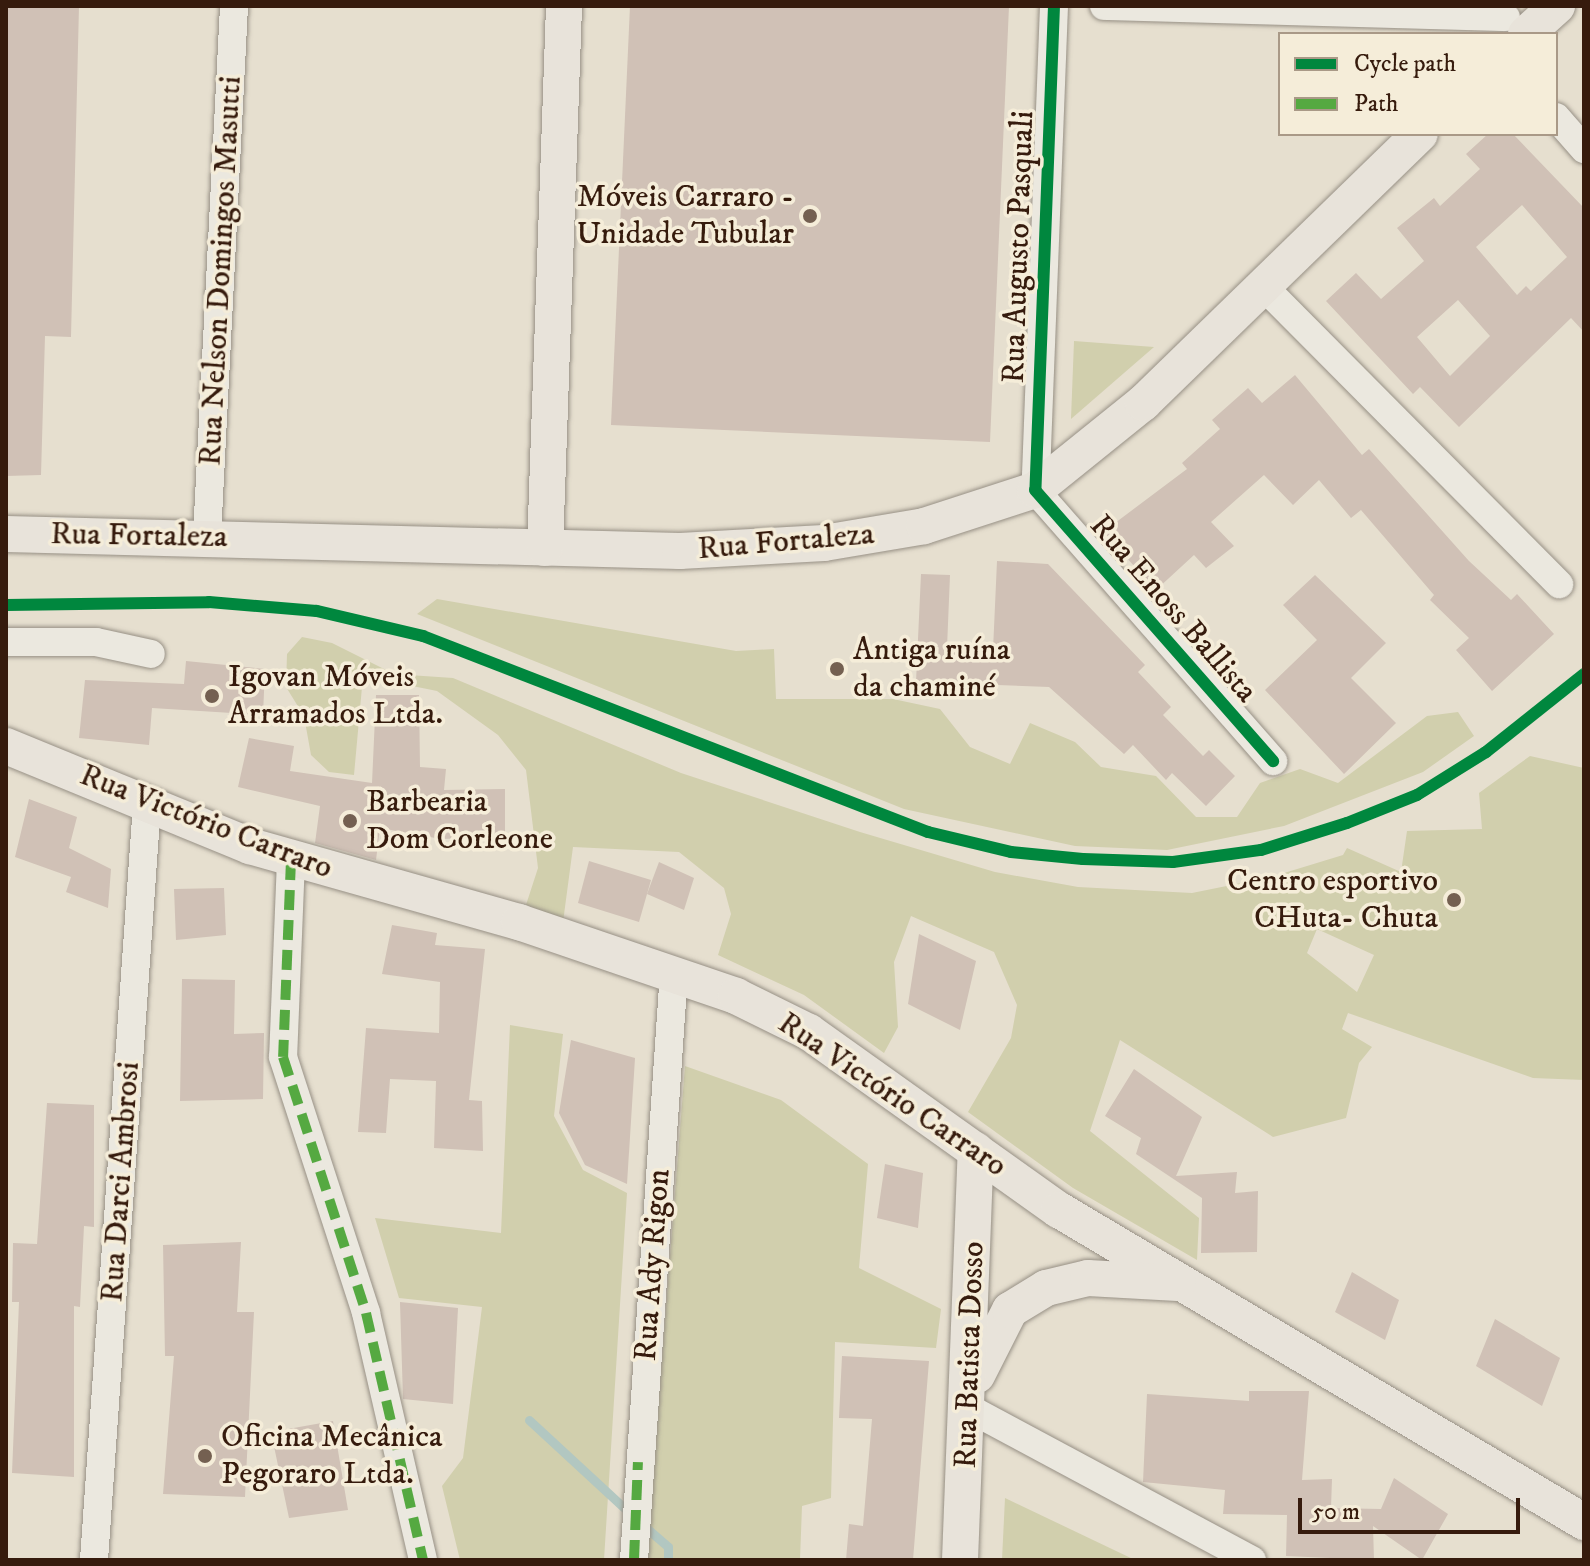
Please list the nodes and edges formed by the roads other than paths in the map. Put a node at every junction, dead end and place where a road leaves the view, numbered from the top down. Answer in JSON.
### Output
{"nodes":[{"id":1,"x":234,"y":6,"type":"edge"},
{"id":2,"x":564,"y":6,"type":"edge"},
{"id":3,"x":1054,"y":6,"type":"edge"},
{"id":4,"x":1104,"y":6,"type":"edge"},
{"id":5,"x":1557,"y":6,"type":"edge"},
{"id":6,"x":1512,"y":23,"type":"edge"},
{"id":7,"x":1558,"y":119,"type":"edge"},
{"id":8,"x":1418,"y":136,"type":"edge"},
{"id":9,"x":1584,"y":149,"type":"edge"},
{"id":10,"x":1264,"y":287,"type":"junction"},
{"id":11,"x":1035,"y":490,"type":"junction"},
{"id":12,"x":6,"y":534,"type":"edge"},
{"id":13,"x":207,"y":536,"type":"junction"},
{"id":14,"x":545,"y":548,"type":"junction"},
{"id":15,"x":1559,"y":584,"type":"dead end"},
{"id":16,"x":6,"y":642,"type":"edge"},
{"id":17,"x":151,"y":654,"type":"dead end"},
{"id":18,"x":6,"y":746,"type":"edge"},
{"id":19,"x":1273,"y":761,"type":"dead end"},
{"id":20,"x":147,"y":804,"type":"junction"},
{"id":21,"x":291,"y":860,"type":"junction"},
{"id":22,"x":674,"y":971,"type":"junction"},
{"id":23,"x":976,"y":1150,"type":"junction"},
{"id":24,"x":1183,"y":1283,"type":"junction"},
{"id":25,"x":970,"y":1400,"type":"junction"},
{"id":26,"x":1584,"y":1522,"type":"edge"},
{"id":27,"x":94,"y":1560,"type":"edge"},
{"id":28,"x":423,"y":1560,"type":"edge"},
{"id":29,"x":634,"y":1560,"type":"edge"},
{"id":30,"x":960,"y":1560,"type":"edge"},
{"id":31,"x":1252,"y":1560,"type":"edge"}],
"edges":[{"from":1,"to":13,"type":"street","name":"Rua Nelson Domingos Masutti"},
{"from":2,"to":14,"type":"main road"},
{"from":3,"to":11,"type":"street","name":"Rua Augusto Pasquali"},
{"from":4,"to":6,"type":"street"},
{"from":5,"to":6,"type":"main road"},
{"from":7,"to":9,"type":"street"},
{"from":8,"to":10,"type":"main road","name":"Rua Fortaleza"},
{"from":10,"to":11,"type":"main road","name":"Rua Fortaleza"},
{"from":10,"to":15,"type":"street"},
{"from":11,"to":14,"type":"main road","name":"Rua Fortaleza"},
{"from":11,"to":19,"type":"street","name":"Rua Enoss Ballista"},
{"from":12,"to":13,"type":"main road","name":"Rua Fortaleza"},
{"from":13,"to":14,"type":"main road","name":"Rua Fortaleza"},
{"from":16,"to":17,"type":"street"},
{"from":18,"to":20,"type":"main road","name":"Rua Victório Carraro"},
{"from":20,"to":21,"type":"main road","name":"Rua Victório Carraro"},
{"from":20,"to":27,"type":"street","name":"Rua Darci Ambrosi"},
{"from":21,"to":22,"type":"main road","name":"Rua Victório Carraro"},
{"from":21,"to":28,"type":"street"},
{"from":22,"to":23,"type":"main road","name":"Rua Victório Carraro"},
{"from":22,"to":29,"type":"street","name":"Rua Ady Rigon"},
{"from":23,"to":24,"type":"main road","name":"Rua Victório Carraro"},
{"from":23,"to":25,"type":"main road","name":"Rua Batista Dosso"},
{"from":24,"to":25,"type":"main road"},
{"from":24,"to":26,"type":"main road","name":"Rua Victório Carraro"},
{"from":25,"to":30,"type":"main road","name":"Rua Batista Dosso"},
{"from":25,"to":31,"type":"street"}]}
